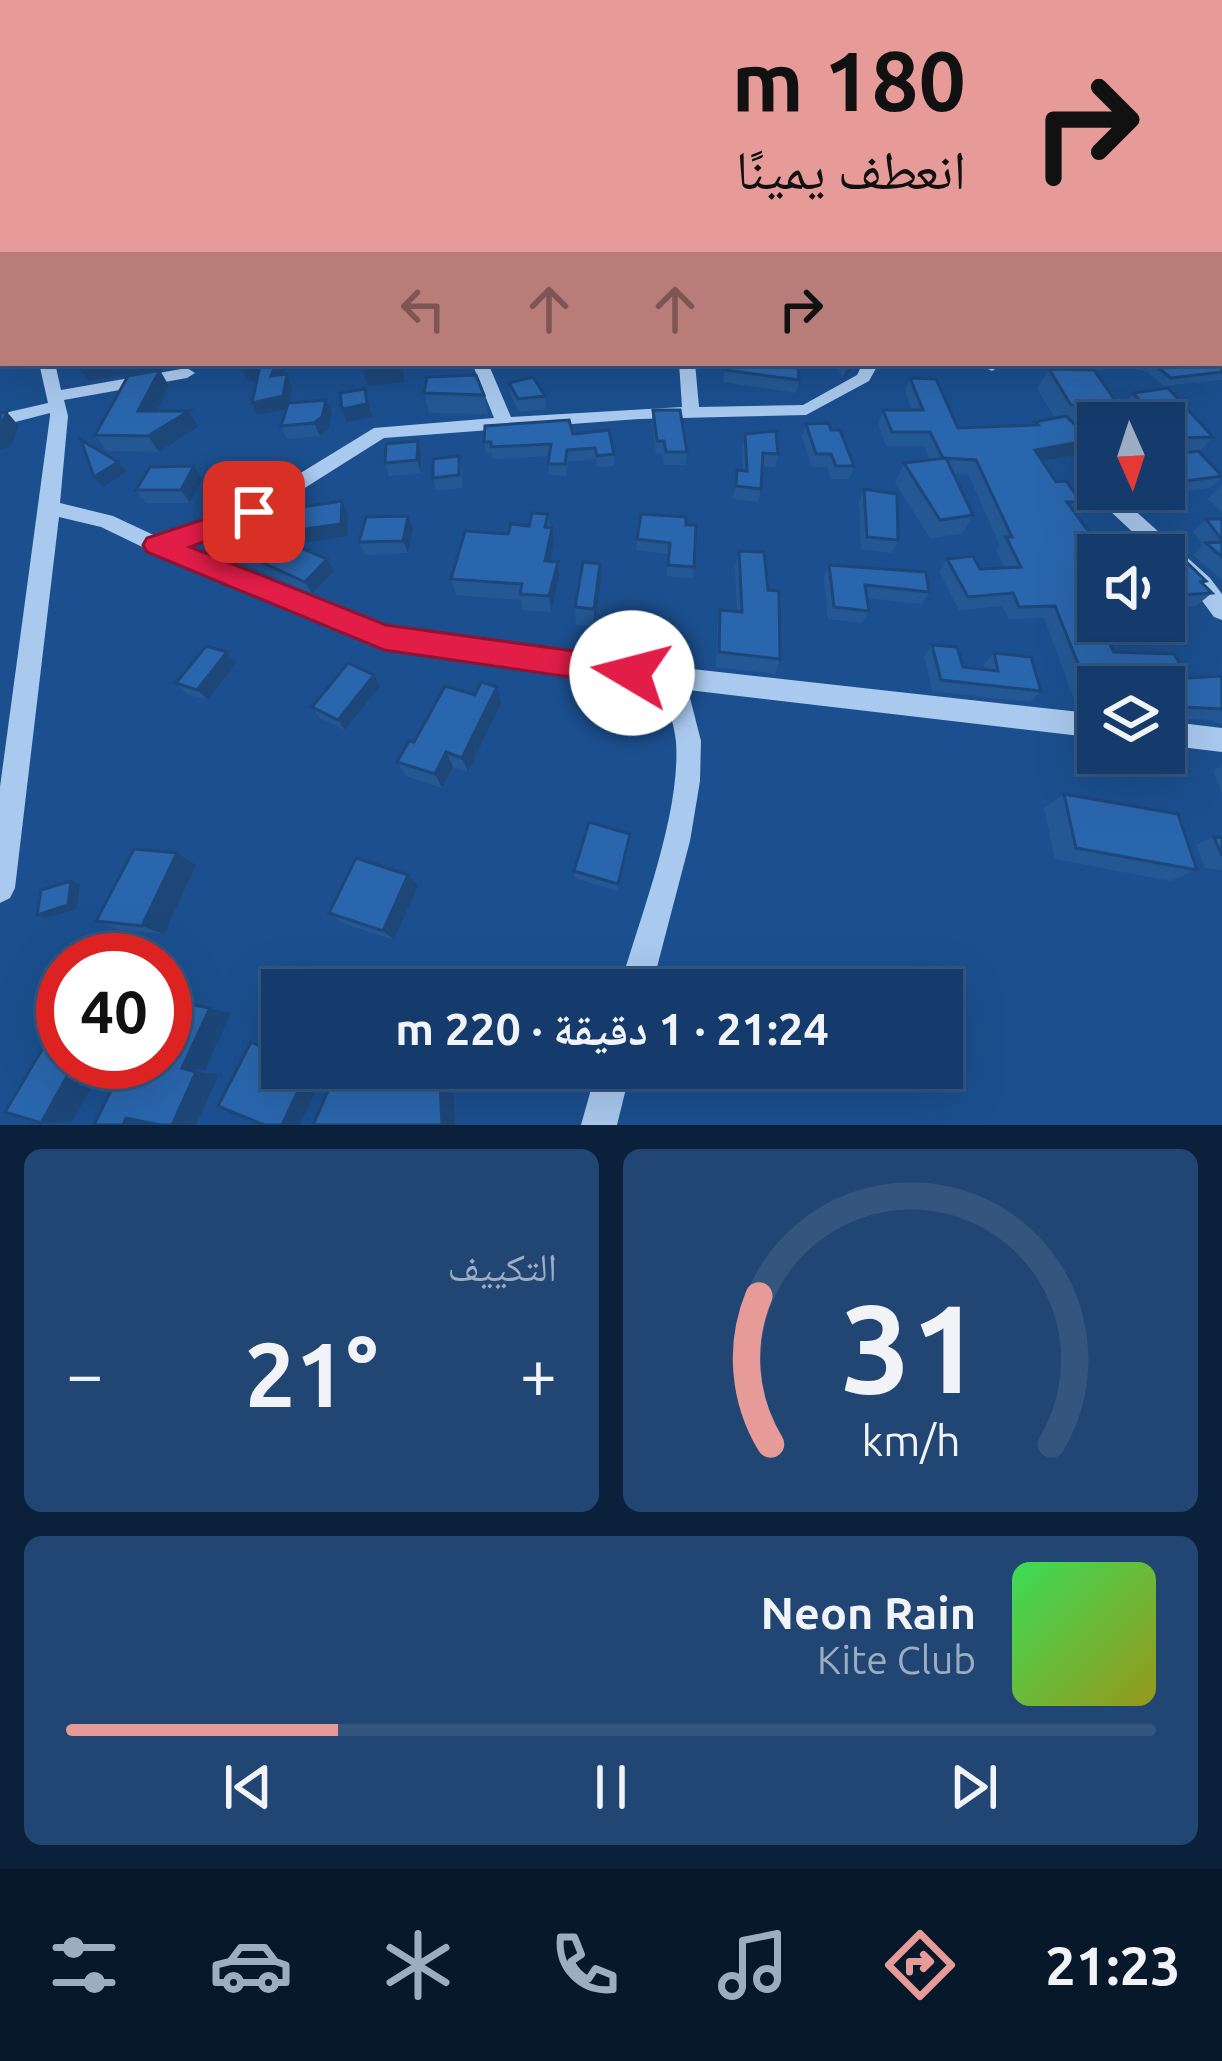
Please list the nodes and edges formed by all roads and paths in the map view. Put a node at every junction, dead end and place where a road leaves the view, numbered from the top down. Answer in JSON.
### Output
{"nodes":[{"id":1,"x":48,"y":366,"type":"edge"},
{"id":2,"x":481,"y":366,"type":"edge"},
{"id":3,"x":687,"y":366,"type":"edge"},
{"id":4,"x":869,"y":366,"type":"edge"},
{"id":5,"x":187,"y":373,"type":"dead end"},
{"id":6,"x":57,"y":401,"type":"junction"},
{"id":7,"x":691,"y":412,"type":"junction"},
{"id":8,"x":0,"y":420,"type":"edge"},
{"id":9,"x":504,"y":422,"type":"junction"},
{"id":10,"x":50,"y":508,"type":"junction"},
{"id":11,"x":1121,"y":510,"type":"edge"},
{"id":12,"x":156,"y":545,"type":"junction"},
{"id":13,"x":1222,"y":611,"type":"edge"},
{"id":14,"x":674,"y":678,"type":"junction"},
{"id":15,"x":1077,"y":724,"type":"edge"},
{"id":16,"x":1185,"y":736,"type":"edge"},
{"id":17,"x":1222,"y":740,"type":"edge"},
{"id":18,"x":0,"y":888,"type":"edge"},
{"id":19,"x":641,"y":969,"type":"edge"},
{"id":20,"x":608,"y":1089,"type":"edge"},
{"id":21,"x":599,"y":1125,"type":"edge"}],
"edges":[{"from":1,"to":6,"type":"street"},
{"from":2,"to":9,"type":"street"},
{"from":3,"to":7,"type":"street"},
{"from":4,"to":7,"type":"street"},
{"from":5,"to":6,"type":"street"},
{"from":6,"to":8,"type":"street"},
{"from":6,"to":10,"type":"street"},
{"from":7,"to":9,"type":"street"},
{"from":9,"to":12,"type":"street"},
{"from":10,"to":12,"type":"street"},
{"from":10,"to":18,"type":"street"},
{"from":11,"to":13,"type":"street"},
{"from":12,"to":14,"type":"street"},
{"from":14,"to":15,"type":"street"},
{"from":14,"to":19,"type":"street"},
{"from":16,"to":17,"type":"street"},
{"from":20,"to":21,"type":"street"}]}
